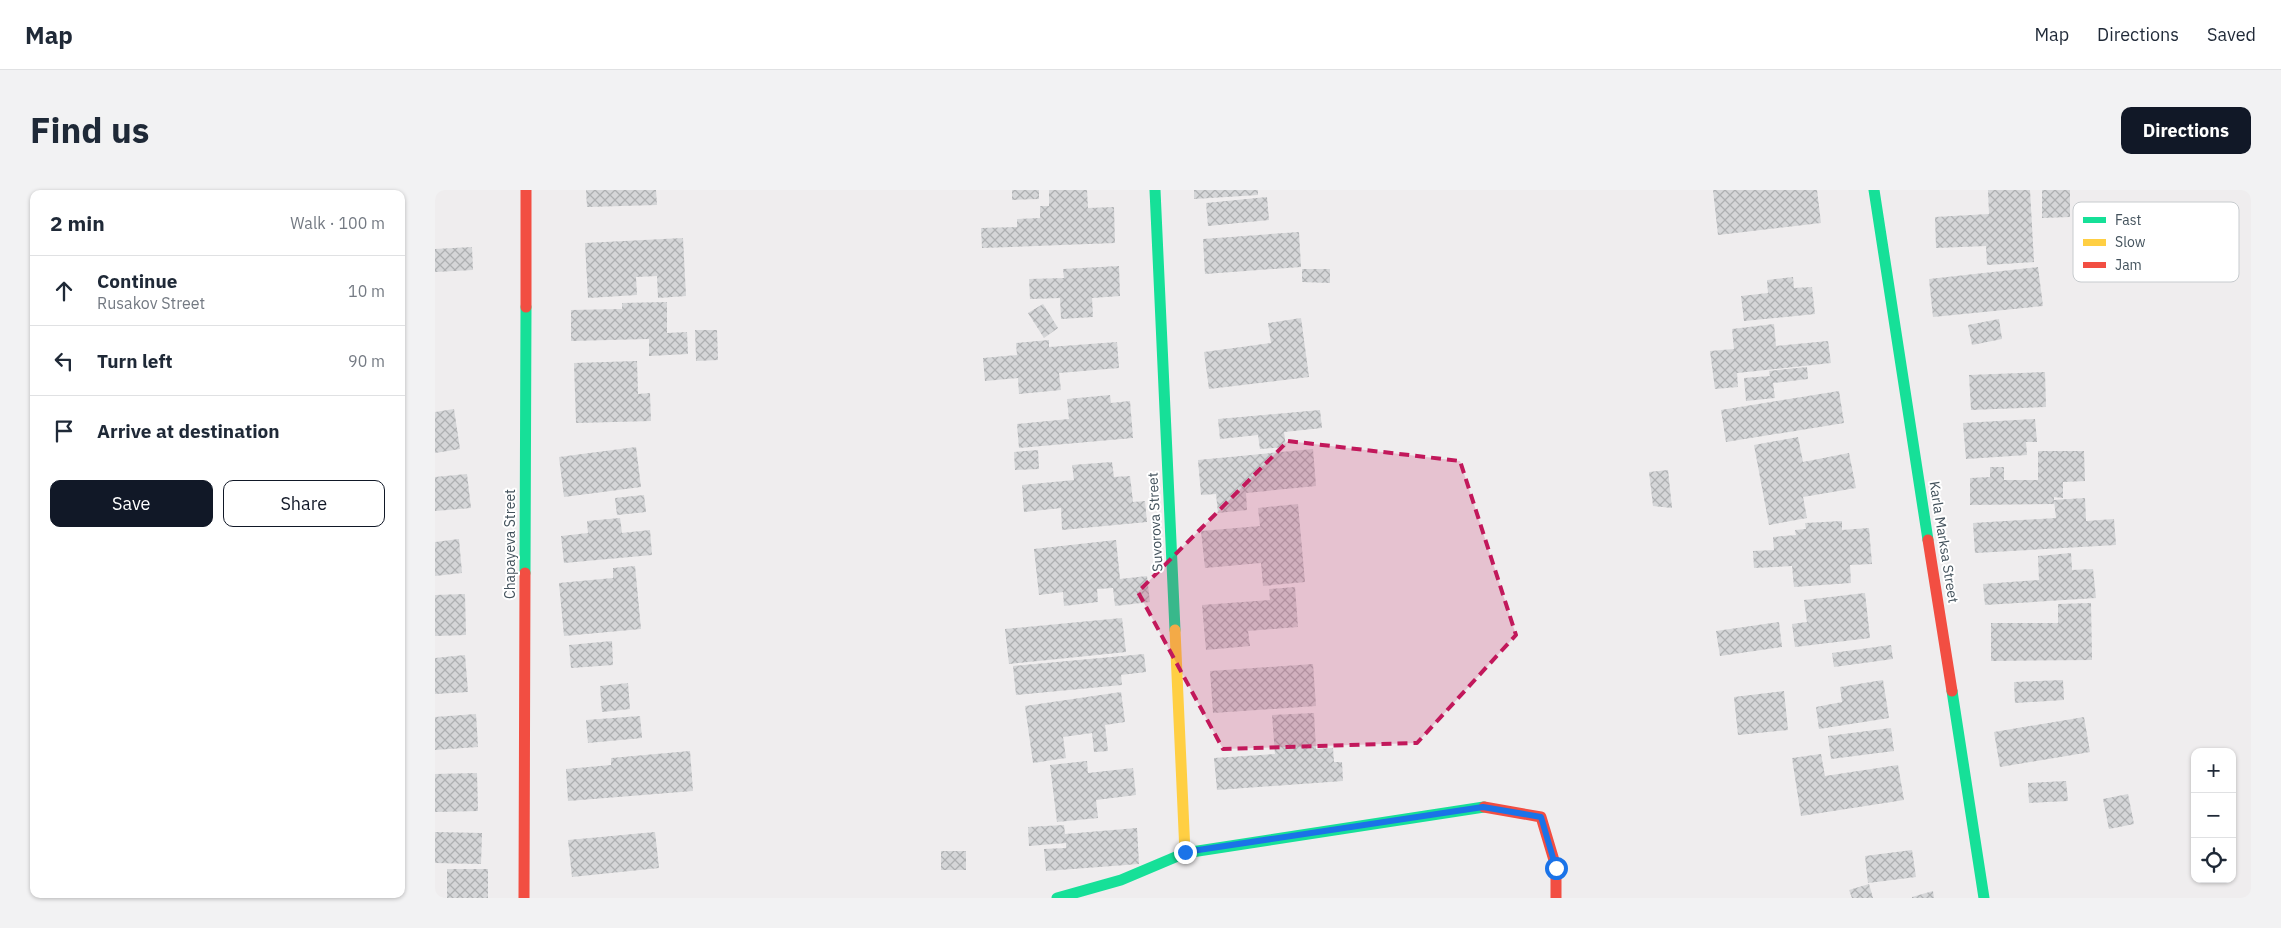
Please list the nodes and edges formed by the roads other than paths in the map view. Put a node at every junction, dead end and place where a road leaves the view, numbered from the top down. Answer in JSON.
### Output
{"nodes":[{"id":1,"x":526,"y":190,"type":"edge"},
{"id":2,"x":1155,"y":190,"type":"edge"},
{"id":3,"x":1874,"y":190,"type":"edge"},
{"id":4,"x":1185,"y":852,"type":"junction"},
{"id":5,"x":524,"y":898,"type":"edge"},
{"id":6,"x":1057,"y":898,"type":"edge"},
{"id":7,"x":1556,"y":898,"type":"edge"},
{"id":8,"x":1984,"y":898,"type":"edge"}],
"edges":[{"from":1,"to":5,"type":"street","name":"Chapayeva Street"},
{"from":2,"to":4,"type":"street","name":"Suvorova Street"},
{"from":3,"to":8,"type":"street","name":"Karla Marksa Street"},
{"from":4,"to":6,"type":"street"},
{"from":4,"to":7,"type":"street"}]}
